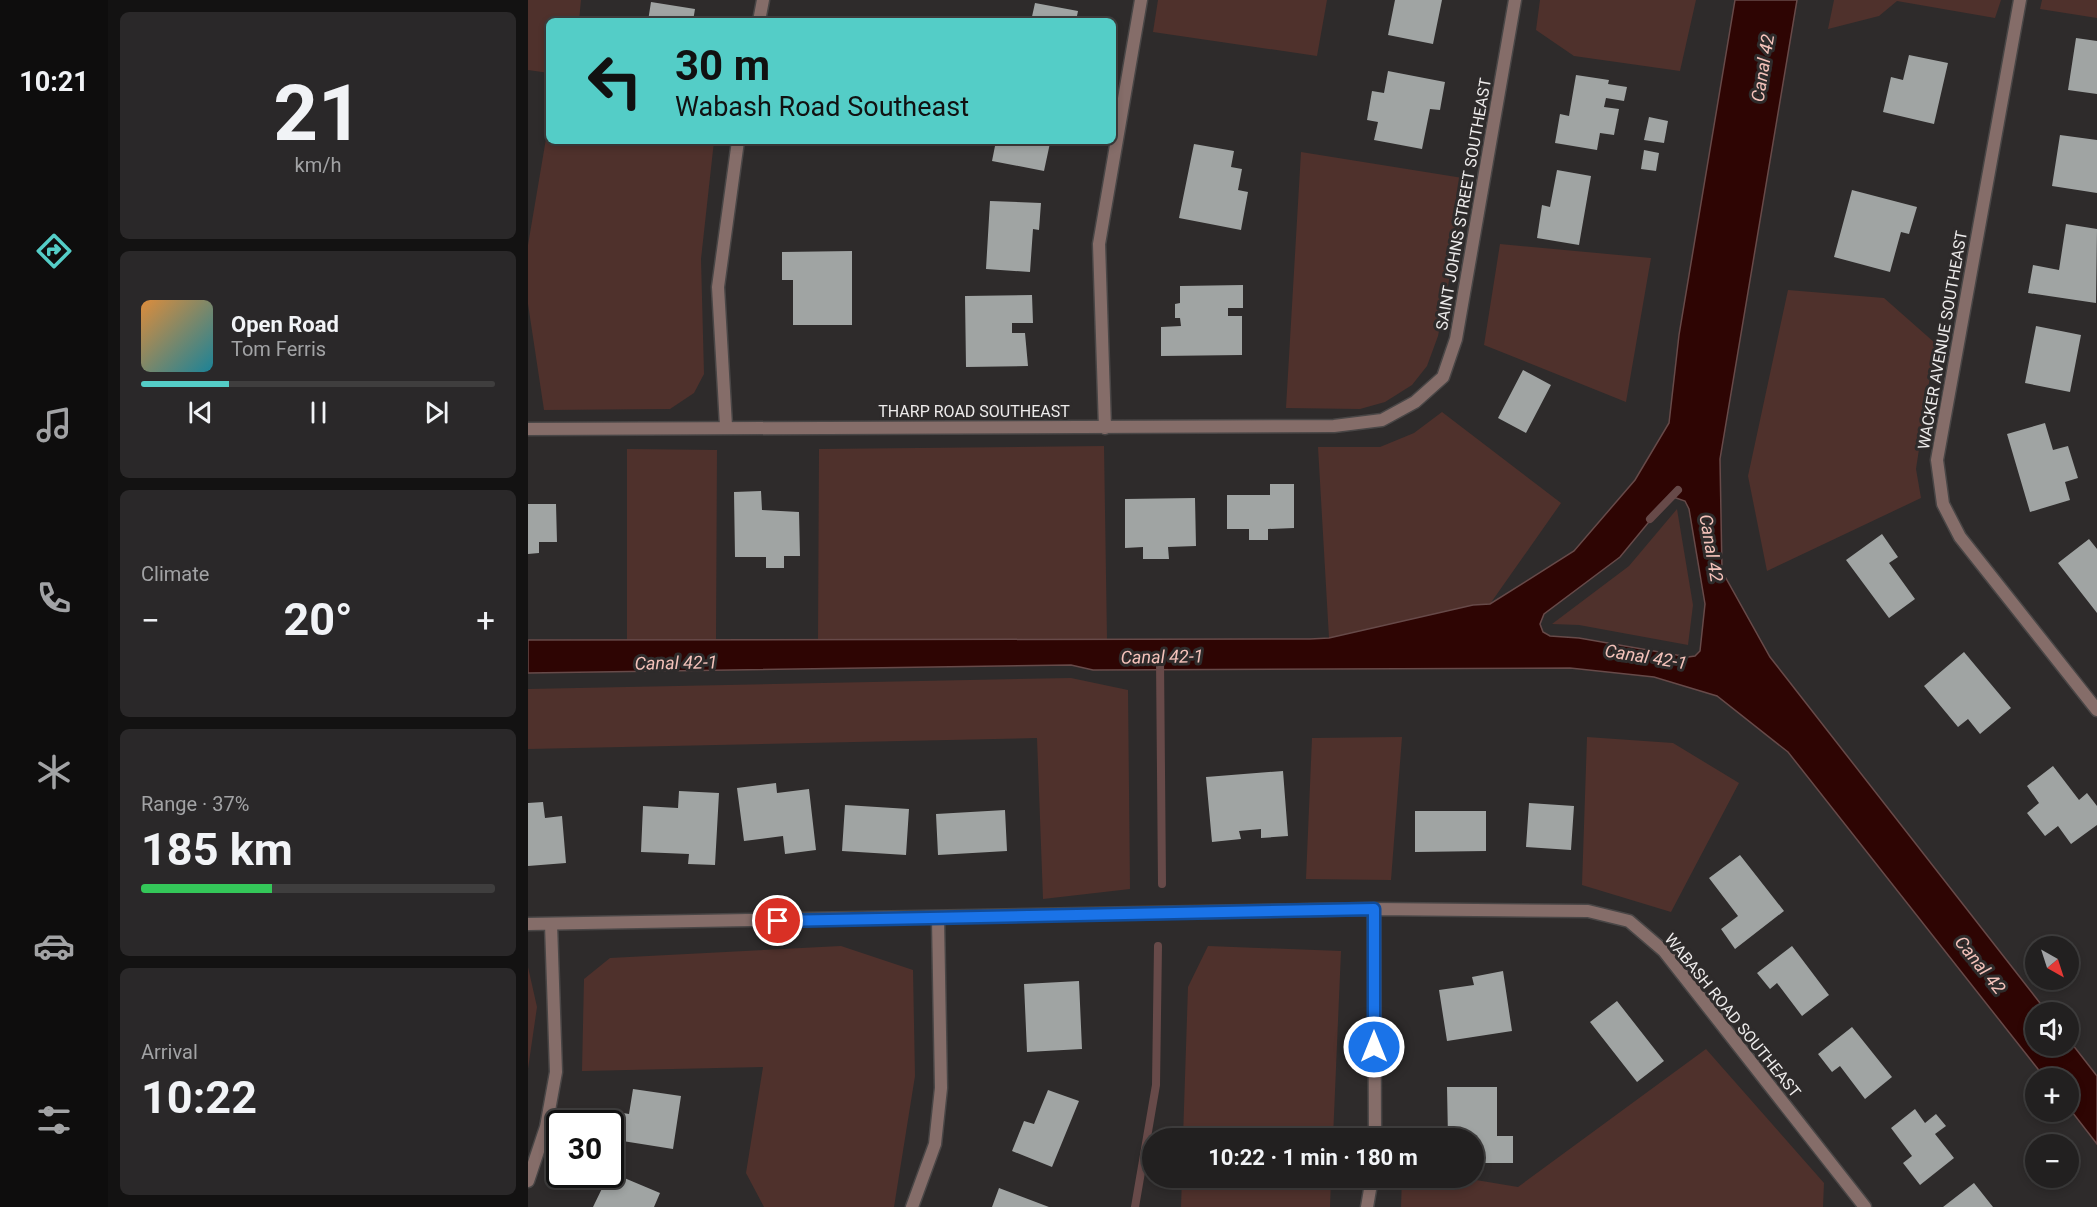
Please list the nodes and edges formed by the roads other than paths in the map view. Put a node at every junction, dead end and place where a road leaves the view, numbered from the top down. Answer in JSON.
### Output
{"nodes":[{"id":1,"x":763,"y":0,"type":"edge"},
{"id":2,"x":1141,"y":0,"type":"edge"},
{"id":3,"x":1515,"y":0,"type":"edge"},
{"id":4,"x":2020,"y":0,"type":"edge"},
{"id":5,"x":760,"y":18,"type":"edge"},
{"id":6,"x":738,"y":144,"type":"edge"},
{"id":7,"x":1416,"y":402,"type":"joint"},
{"id":8,"x":726,"y":426,"type":"junction"},
{"id":9,"x":1105,"y":428,"type":"junction"},
{"id":10,"x":528,"y":429,"type":"edge"},
{"id":11,"x":2097,"y":708,"type":"edge"},
{"id":12,"x":1374,"y":909,"type":"junction"},
{"id":13,"x":938,"y":919,"type":"junction"},
{"id":14,"x":528,"y":924,"type":"edge"},
{"id":15,"x":551,"y":924,"type":"junction"},
{"id":16,"x":1375,"y":1128,"type":"edge"},
{"id":17,"x":528,"y":1180,"type":"edge"},
{"id":18,"x":1370,"y":1188,"type":"edge"},
{"id":19,"x":912,"y":1207,"type":"edge"},
{"id":20,"x":1366,"y":1207,"type":"edge"},
{"id":21,"x":1865,"y":1207,"type":"edge"}],
"edges":[{"from":1,"to":5,"type":"street"},
{"from":2,"to":9,"type":"street"},
{"from":3,"to":7,"type":"street","name":"SAINT JOHNS STREET SOUTHEAST"},
{"from":4,"to":11,"type":"street","name":"WACKER AVENUE SOUTHEAST"},
{"from":6,"to":8,"type":"street"},
{"from":7,"to":9,"type":"street","name":"THARP ROAD SOUTHEAST"},
{"from":8,"to":9,"type":"street","name":"THARP ROAD SOUTHEAST"},
{"from":8,"to":10,"type":"street","name":"THARP ROAD SOUTHEAST"},
{"from":12,"to":13,"type":"street","name":"WABASH ROAD SOUTHEAST"},
{"from":12,"to":16,"type":"street"},
{"from":12,"to":21,"type":"street","name":"WABASH ROAD SOUTHEAST"},
{"from":13,"to":15,"type":"street","name":"WABASH ROAD SOUTHEAST"},
{"from":13,"to":19,"type":"street"},
{"from":14,"to":15,"type":"street","name":"WABASH ROAD SOUTHEAST"},
{"from":15,"to":17,"type":"street"},
{"from":18,"to":20,"type":"street"}]}
